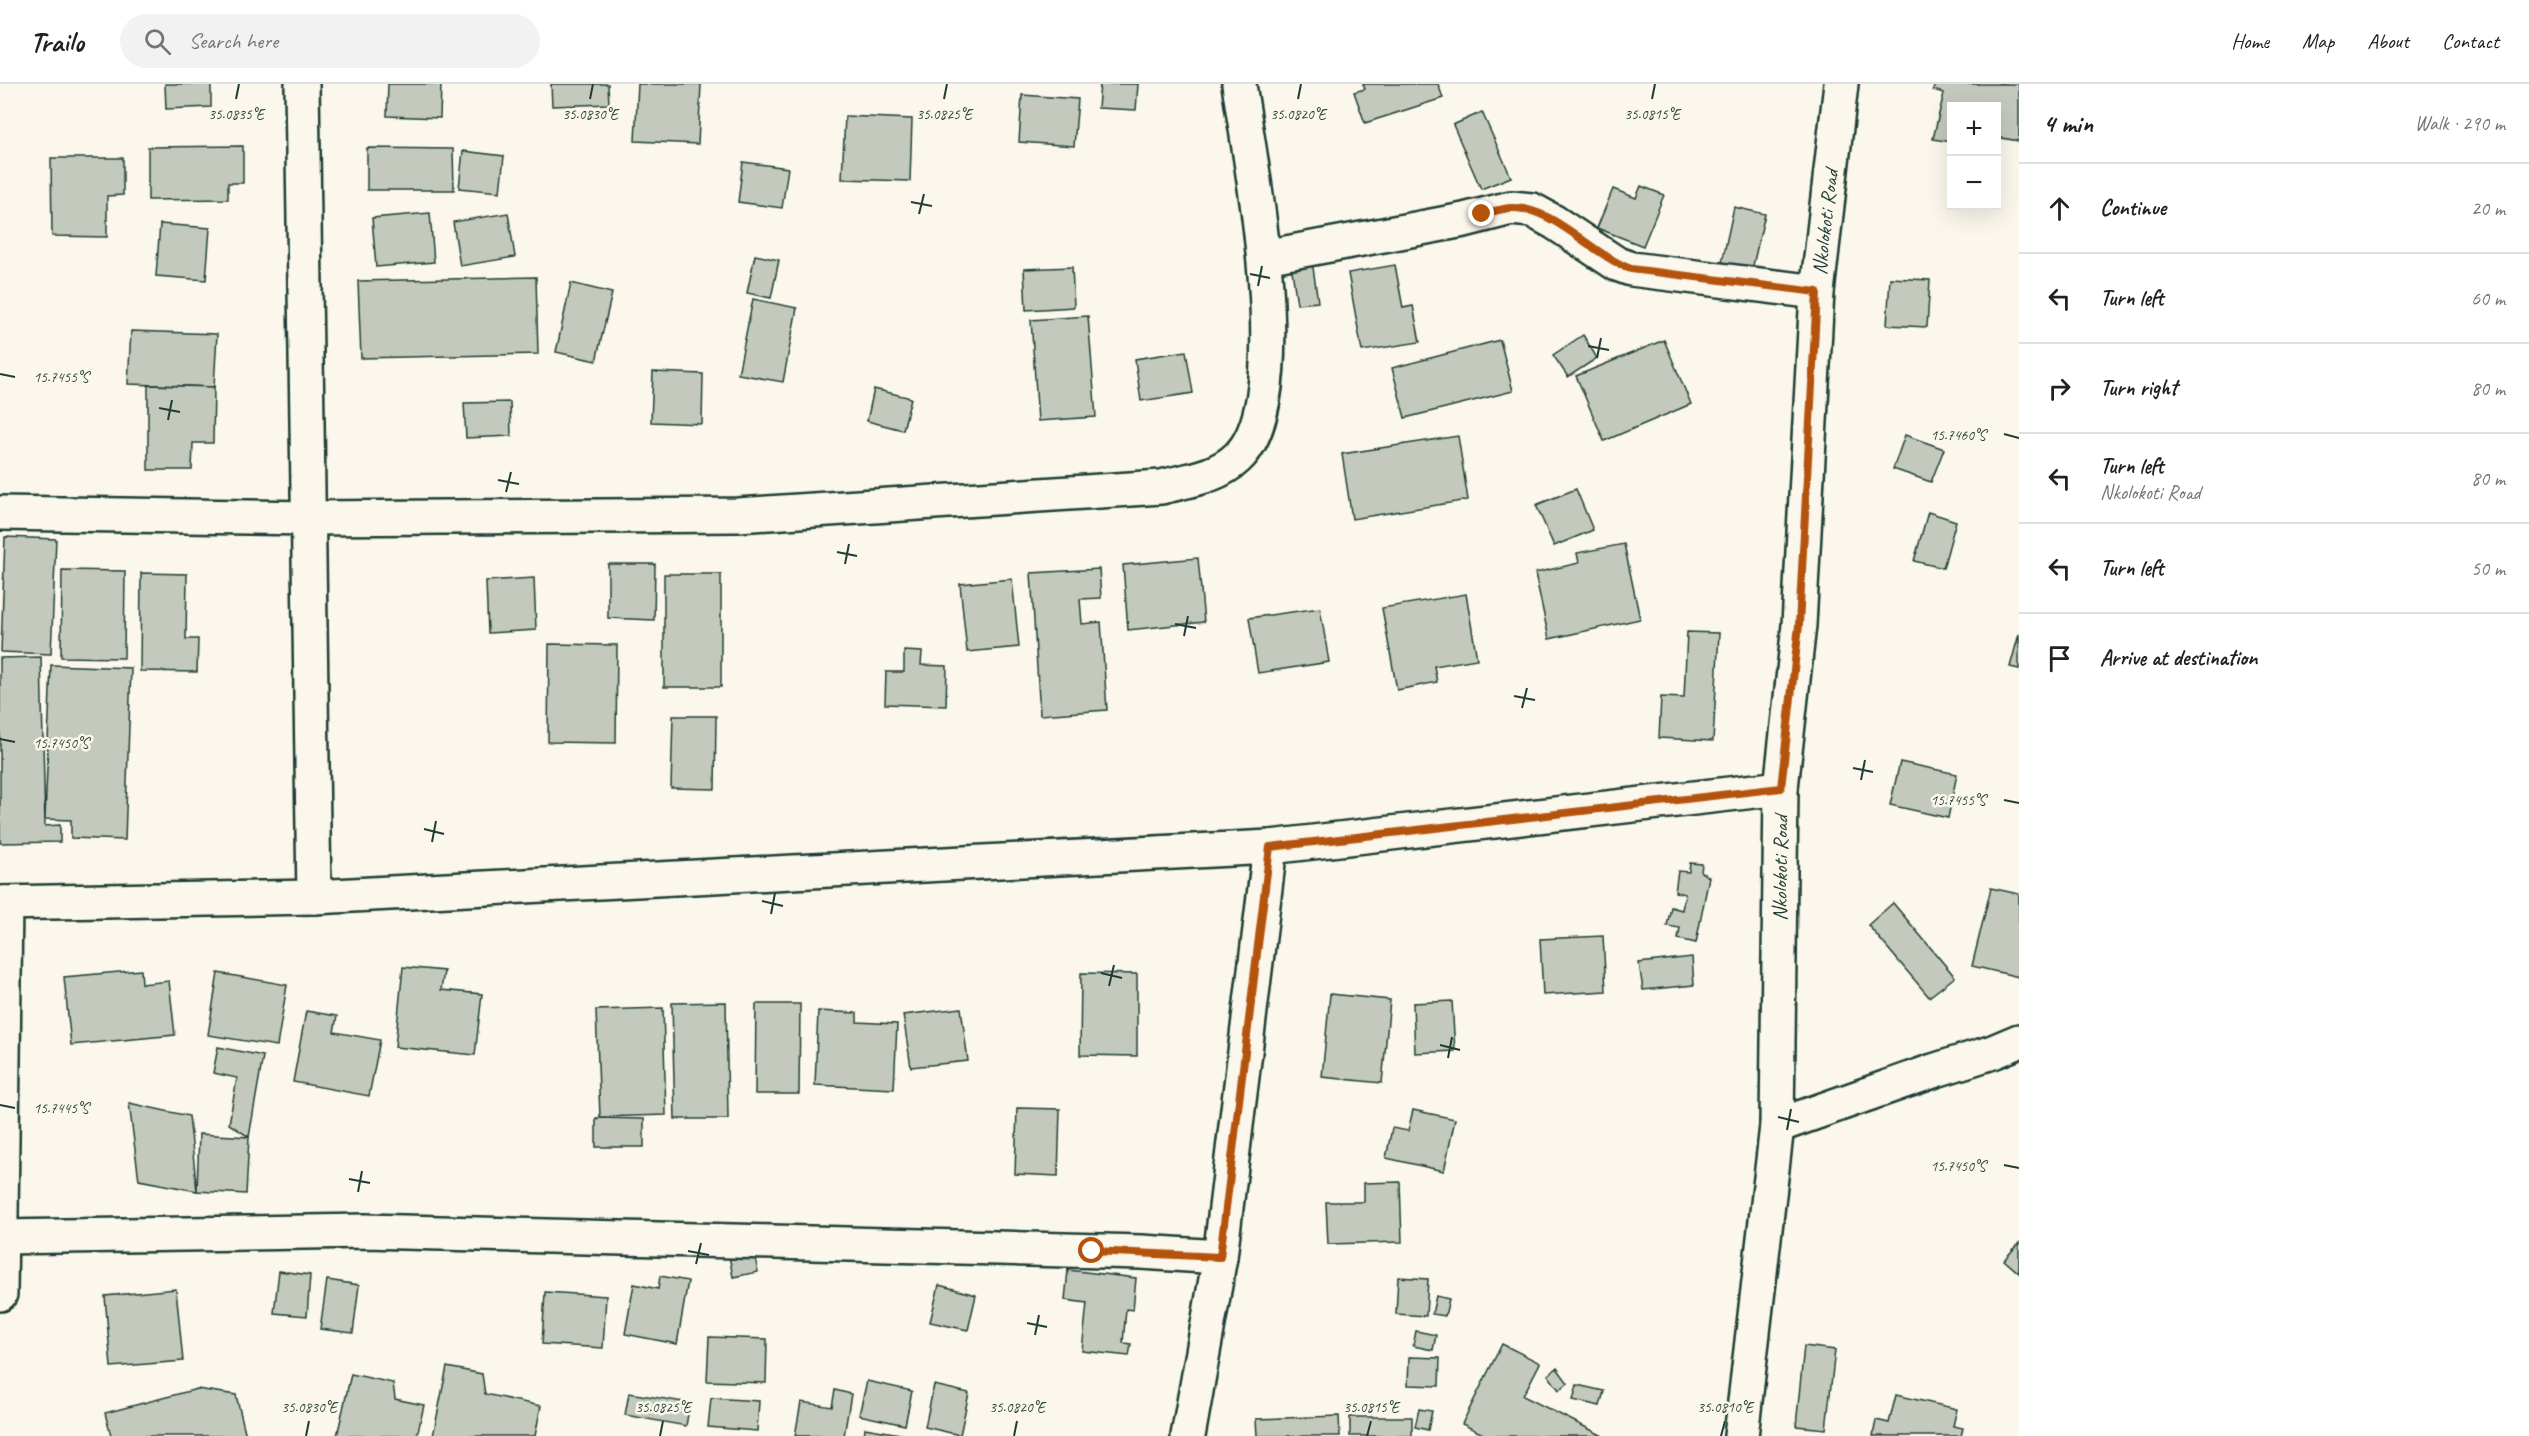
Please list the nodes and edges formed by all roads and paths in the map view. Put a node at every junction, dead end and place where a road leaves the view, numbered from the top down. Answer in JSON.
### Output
{"nodes":[{"id":1,"x":302,"y":84,"type":"edge"},
{"id":2,"x":1239,"y":84,"type":"edge"},
{"id":3,"x":1841,"y":84,"type":"edge"},
{"id":4,"x":1265,"y":257,"type":"junction"},
{"id":5,"x":1817,"y":292,"type":"junction"},
{"id":6,"x":0,"y":513,"type":"edge"},
{"id":7,"x":308,"y":518,"type":"junction"},
{"id":8,"x":1781,"y":788,"type":"junction"},
{"id":9,"x":1270,"y":847,"type":"junction"},
{"id":10,"x":314,"y":897,"type":"junction"},
{"id":11,"x":3,"y":903,"type":"edge"},
{"id":12,"x":2019,"y":1041,"type":"edge"},
{"id":13,"x":1778,"y":1126,"type":"junction"},
{"id":14,"x":2,"y":1238,"type":"junction"},
{"id":15,"x":1220,"y":1257,"type":"junction"},
{"id":16,"x":0,"y":1294,"type":"edge"},
{"id":17,"x":1188,"y":1436,"type":"edge"},
{"id":18,"x":1741,"y":1436,"type":"edge"}],
"edges":[{"from":1,"to":7,"type":"street"},
{"from":2,"to":4,"type":"street"},
{"from":3,"to":5,"type":"street","name":"Nkolokoti Road"},
{"from":4,"to":5,"type":"street"},
{"from":4,"to":7,"type":"street"},
{"from":5,"to":8,"type":"street","name":"Nkolokoti Road"},
{"from":6,"to":7,"type":"street"},
{"from":7,"to":10,"type":"street"},
{"from":8,"to":9,"type":"street"},
{"from":8,"to":13,"type":"street","name":"Nkolokoti Road"},
{"from":9,"to":10,"type":"street"},
{"from":9,"to":15,"type":"street"},
{"from":10,"to":11,"type":"street"},
{"from":11,"to":14,"type":"street"},
{"from":12,"to":13,"type":"street"},
{"from":13,"to":18,"type":"street","name":"Nkolokoti Road"},
{"from":14,"to":15,"type":"street"},
{"from":14,"to":16,"type":"street"},
{"from":15,"to":17,"type":"street"}]}
